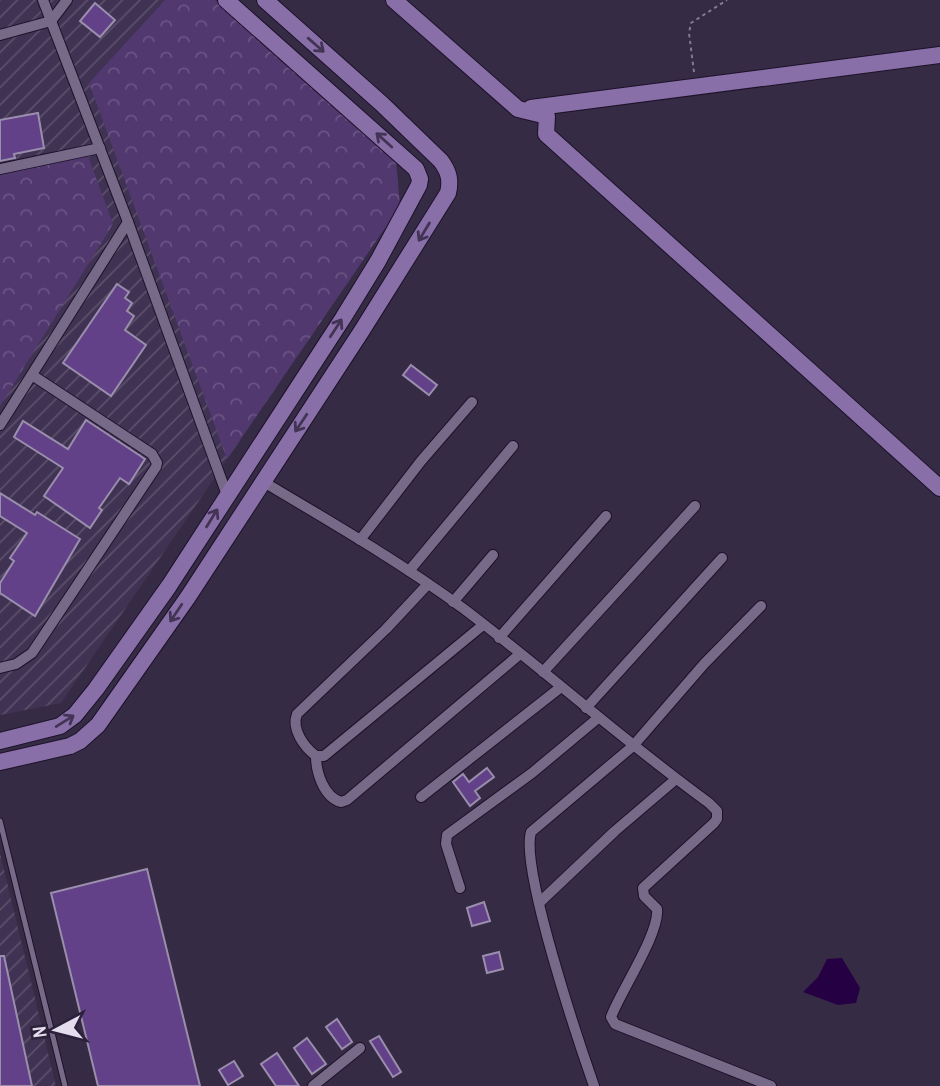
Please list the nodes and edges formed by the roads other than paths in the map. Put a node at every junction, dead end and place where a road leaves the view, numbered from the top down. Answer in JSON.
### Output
{"nodes":[{"id":1,"x":43,"y":0,"type":"edge"},
{"id":2,"x":67,"y":0,"type":"edge"},
{"id":3,"x":226,"y":0,"type":"edge"},
{"id":4,"x":265,"y":0,"type":"edge"},
{"id":5,"x":394,"y":0,"type":"edge"},
{"id":6,"x":51,"y":21,"type":"junction"},
{"id":7,"x":0,"y":35,"type":"edge"},
{"id":8,"x":940,"y":55,"type":"edge"},
{"id":9,"x":518,"y":109,"type":"junction"},
{"id":10,"x":100,"y":148,"type":"junction"},
{"id":11,"x":0,"y":169,"type":"edge"},
{"id":12,"x":451,"y":182,"type":"junction"},
{"id":13,"x":419,"y":185,"type":"junction"},
{"id":14,"x":128,"y":222,"type":"junction"},
{"id":15,"x":32,"y":375,"type":"junction"},
{"id":16,"x":472,"y":402,"type":"dead end"},
{"id":17,"x":0,"y":425,"type":"edge"},
{"id":18,"x":513,"y":446,"type":"dead end"},
{"id":19,"x":262,"y":481,"type":"junction"},
{"id":20,"x":940,"y":488,"type":"edge"},
{"id":21,"x":227,"y":495,"type":"junction"},
{"id":22,"x":695,"y":506,"type":"dead end"},
{"id":23,"x":606,"y":516,"type":"dead end"},
{"id":24,"x":359,"y":540,"type":"junction"},
{"id":25,"x":493,"y":555,"type":"dead end"},
{"id":26,"x":722,"y":558,"type":"dead end"},
{"id":27,"x":409,"y":571,"type":"junction"},
{"id":28,"x":428,"y":584,"type":"junction"},
{"id":29,"x":453,"y":602,"type":"junction"},
{"id":30,"x":761,"y":606,"type":"dead end"},
{"id":31,"x":483,"y":625,"type":"junction"},
{"id":32,"x":499,"y":638,"type":"junction"},
{"id":33,"x":520,"y":654,"type":"junction"},
{"id":34,"x":0,"y":668,"type":"edge"},
{"id":35,"x":543,"y":672,"type":"junction"},
{"id":36,"x":561,"y":687,"type":"junction"},
{"id":37,"x":586,"y":708,"type":"junction"},
{"id":38,"x":598,"y":718,"type":"junction"},
{"id":39,"x":0,"y":741,"type":"edge"},
{"id":40,"x":633,"y":746,"type":"junction"},
{"id":41,"x":316,"y":756,"type":"junction"},
{"id":42,"x":0,"y":762,"type":"edge"},
{"id":43,"x":676,"y":779,"type":"junction"},
{"id":44,"x":421,"y":797,"type":"dead end"},
{"id":45,"x":0,"y":821,"type":"edge"},
{"id":46,"x":460,"y":888,"type":"dead end"},
{"id":47,"x":540,"y":903,"type":"junction"},
{"id":48,"x":360,"y":1048,"type":"dead end"},
{"id":49,"x":748,"y":1082,"type":"edge"},
{"id":50,"x":65,"y":1086,"type":"edge"},
{"id":51,"x":313,"y":1086,"type":"edge"},
{"id":52,"x":594,"y":1086,"type":"edge"},
{"id":53,"x":771,"y":1086,"type":"edge"}],
"edges":[{"from":1,"to":6,"type":"street"},
{"from":2,"to":6,"type":"street"},
{"from":13,"to":3,"type":"street","one_way":true},
{"from":4,"to":12,"type":"street","one_way":true},
{"from":5,"to":9,"type":"street"},
{"from":6,"to":7,"type":"street"},
{"from":6,"to":10,"type":"street"},
{"from":8,"to":9,"type":"street"},
{"from":9,"to":20,"type":"street"},
{"from":10,"to":11,"type":"street"},
{"from":10,"to":14,"type":"street"},
{"from":12,"to":13,"type":"street"},
{"from":12,"to":19,"type":"street","one_way":true},
{"from":21,"to":13,"type":"street","one_way":true},
{"from":14,"to":15,"type":"street"},
{"from":14,"to":21,"type":"street"},
{"from":15,"to":17,"type":"street"},
{"from":15,"to":34,"type":"street"},
{"from":16,"to":24,"type":"street"},
{"from":18,"to":27,"type":"street"},
{"from":19,"to":24,"type":"street"},
{"from":19,"to":42,"type":"street","one_way":true},
{"from":39,"to":21,"type":"street","one_way":true},
{"from":22,"to":35,"type":"street"},
{"from":23,"to":32,"type":"street"},
{"from":24,"to":27,"type":"street"},
{"from":25,"to":29,"type":"street"},
{"from":26,"to":37,"type":"street"},
{"from":27,"to":28,"type":"street"},
{"from":28,"to":29,"type":"street"},
{"from":28,"to":41,"type":"street"},
{"from":29,"to":31,"type":"street"},
{"from":30,"to":40,"type":"street"},
{"from":31,"to":32,"type":"street"},
{"from":31,"to":41,"type":"street"},
{"from":32,"to":33,"type":"street"},
{"from":33,"to":35,"type":"street"},
{"from":33,"to":41,"type":"street"},
{"from":35,"to":36,"type":"street"},
{"from":36,"to":37,"type":"street"},
{"from":36,"to":44,"type":"street"},
{"from":37,"to":38,"type":"street"},
{"from":38,"to":40,"type":"street"},
{"from":38,"to":46,"type":"street"},
{"from":40,"to":43,"type":"street"},
{"from":40,"to":47,"type":"street"},
{"from":43,"to":47,"type":"street"},
{"from":43,"to":49,"type":"street"},
{"from":45,"to":50,"type":"lane"},
{"from":47,"to":52,"type":"street"},
{"from":48,"to":51,"type":"street"},
{"from":49,"to":53,"type":"street"}]}
